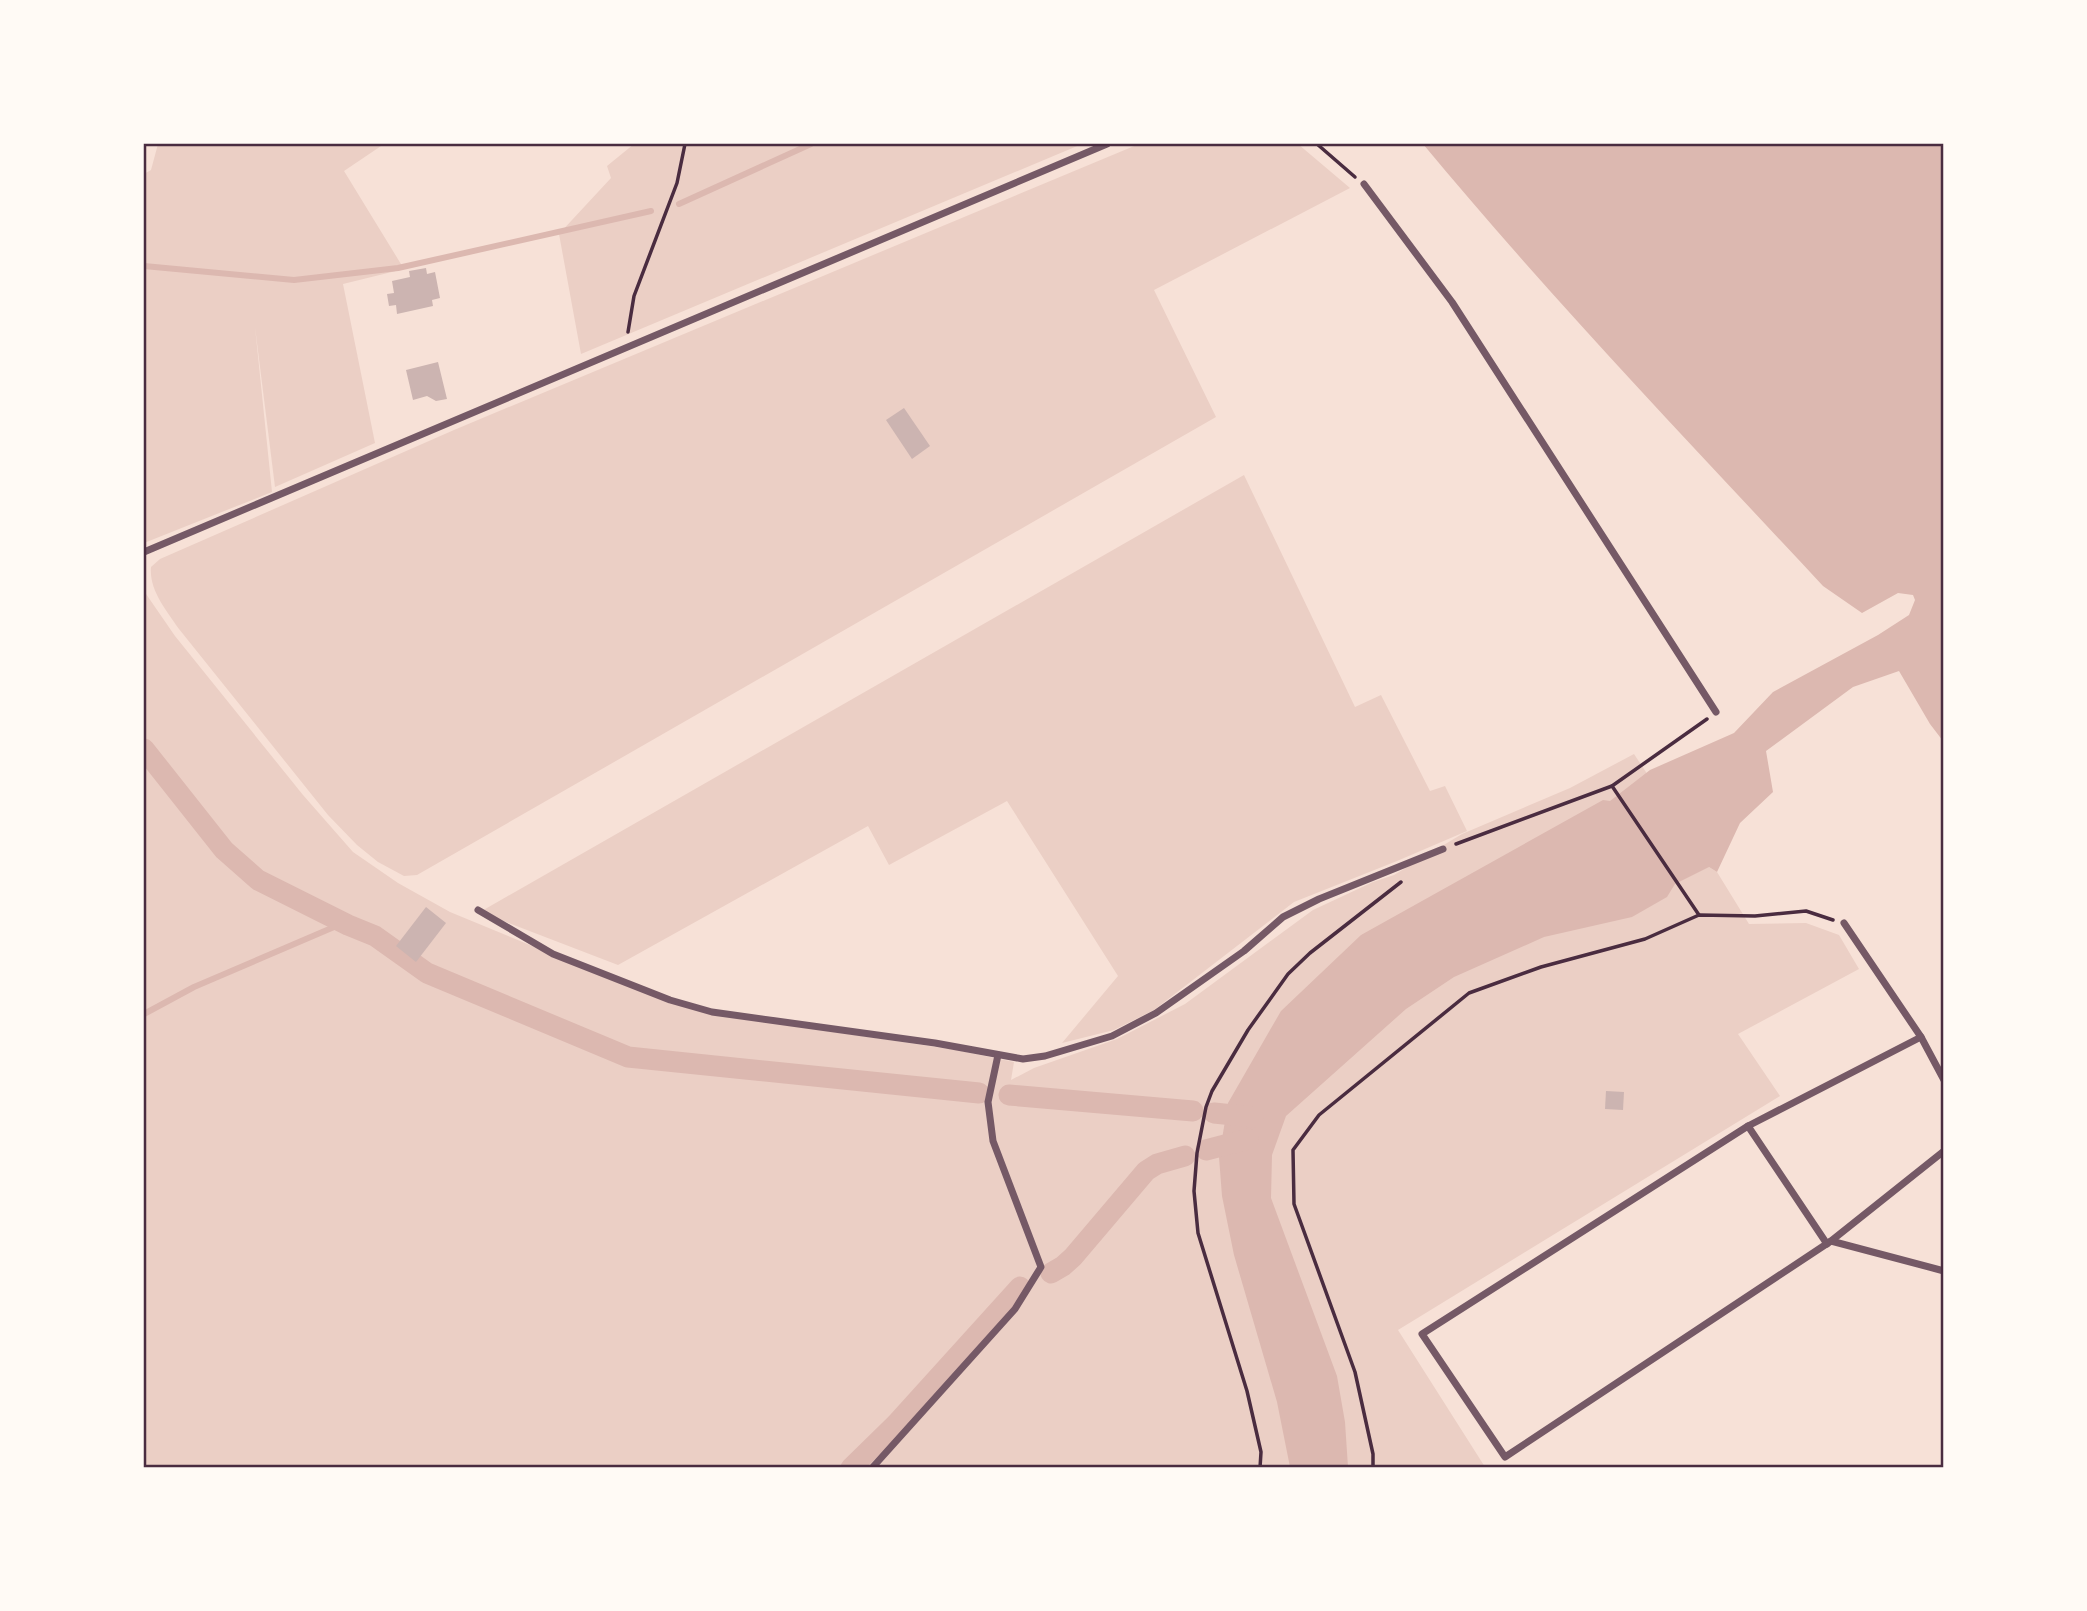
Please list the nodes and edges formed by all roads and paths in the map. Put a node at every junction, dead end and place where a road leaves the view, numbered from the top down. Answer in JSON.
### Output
{"nodes":[{"id":1,"x":685,"y":144,"type":"edge"},
{"id":2,"x":1107,"y":144,"type":"edge"},
{"id":3,"x":1317,"y":144,"type":"edge"},
{"id":4,"x":1364,"y":184,"type":"joint"},
{"id":5,"x":626,"y":348,"type":"junction"},
{"id":6,"x":144,"y":552,"type":"edge"},
{"id":7,"x":1716,"y":712,"type":"joint"},
{"id":8,"x":1612,"y":786,"type":"junction"},
{"id":9,"x":1443,"y":849,"type":"joint"},
{"id":10,"x":1402,"y":881,"type":"dead end"},
{"id":11,"x":478,"y":910,"type":"dead end"},
{"id":12,"x":1699,"y":915,"type":"junction"},
{"id":13,"x":1844,"y":923,"type":"joint"},
{"id":14,"x":1921,"y":1037,"type":"junction"},
{"id":15,"x":998,"y":1055,"type":"junction"},
{"id":16,"x":1944,"y":1080,"type":"edge"},
{"id":17,"x":1748,"y":1126,"type":"junction"},
{"id":18,"x":1944,"y":1151,"type":"edge"},
{"id":19,"x":1829,"y":1242,"type":"junction"},
{"id":20,"x":1944,"y":1271,"type":"edge"},
{"id":21,"x":872,"y":1468,"type":"edge"},
{"id":22,"x":1260,"y":1468,"type":"edge"},
{"id":23,"x":1373,"y":1468,"type":"edge"}],
"edges":[{"from":1,"to":5,"type":"path"},
{"from":2,"to":5,"type":"street"},
{"from":3,"to":4,"type":"path"},
{"from":4,"to":7,"type":"street"},
{"from":5,"to":6,"type":"street"},
{"from":7,"to":8,"type":"path"},
{"from":8,"to":9,"type":"path"},
{"from":8,"to":12,"type":"path"},
{"from":9,"to":15,"type":"street"},
{"from":10,"to":22,"type":"path"},
{"from":11,"to":15,"type":"street"},
{"from":12,"to":13,"type":"path"},
{"from":12,"to":23,"type":"path"},
{"from":13,"to":14,"type":"street"},
{"from":14,"to":16,"type":"street"},
{"from":14,"to":17,"type":"street"},
{"from":15,"to":21,"type":"street"},
{"from":17,"to":19,"type":"street"},
{"from":17,"to":19,"type":"street"},
{"from":18,"to":19,"type":"street"},
{"from":19,"to":20,"type":"street"}]}
